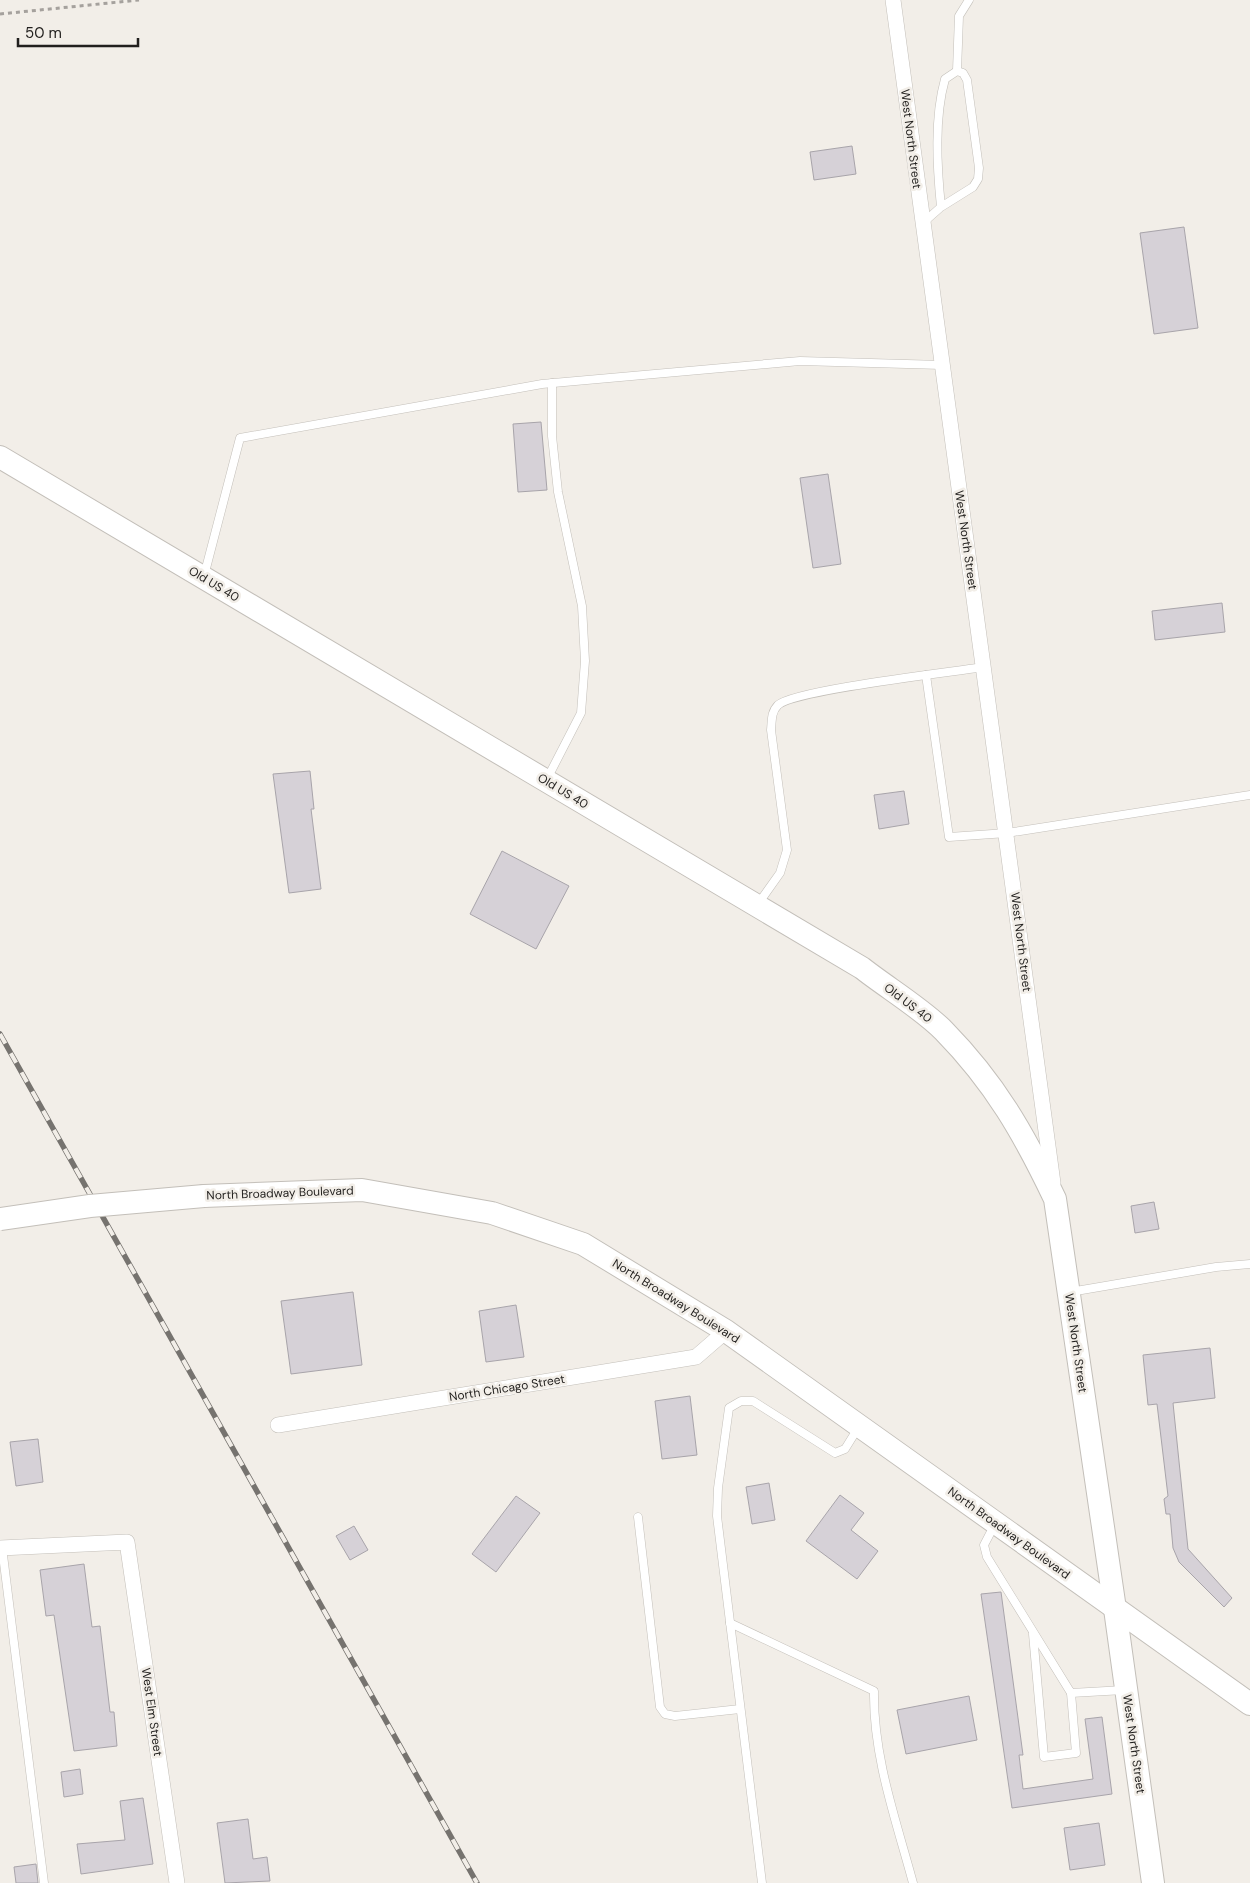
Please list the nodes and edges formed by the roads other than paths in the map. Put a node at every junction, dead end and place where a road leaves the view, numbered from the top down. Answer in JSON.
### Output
{"nodes":[{"id":1,"x":893,"y":0,"type":"edge"},
{"id":2,"x":968,"y":0,"type":"edge"},
{"id":3,"x":957,"y":71,"type":"junction"},
{"id":4,"x":942,"y":207,"type":"junction"},
{"id":5,"x":922,"y":224,"type":"junction"},
{"id":6,"x":942,"y":365,"type":"junction"},
{"id":7,"x":552,"y":383,"type":"junction"},
{"id":8,"x":0,"y":457,"type":"edge"},
{"id":9,"x":204,"y":578,"type":"junction"},
{"id":10,"x":984,"y":667,"type":"junction"},
{"id":11,"x":926,"y":675,"type":"junction"},
{"id":12,"x":546,"y":781,"type":"junction"},
{"id":13,"x":1250,"y":795,"type":"edge"},
{"id":14,"x":1007,"y":833,"type":"junction"},
{"id":15,"x":757,"y":906,"type":"junction"},
{"id":16,"x":1055,"y":1199,"type":"junction"},
{"id":17,"x":0,"y":1219,"type":"edge"},
{"id":18,"x":1250,"y":1264,"type":"edge"},
{"id":19,"x":1068,"y":1292,"type":"junction"},
{"id":20,"x":726,"y":1331,"type":"junction"},
{"id":21,"x":278,"y":1425,"type":"dead end"},
{"id":22,"x":860,"y":1426,"type":"junction"},
{"id":23,"x":638,"y":1517,"type":"dead end"},
{"id":24,"x":995,"y":1523,"type":"junction"},
{"id":25,"x":1,"y":1547,"type":"edge"},
{"id":26,"x":1115,"y":1609,"type":"junction"},
{"id":27,"x":730,"y":1623,"type":"junction"},
{"id":28,"x":1033,"y":1632,"type":"junction"},
{"id":29,"x":1126,"y":1690,"type":"junction"},
{"id":30,"x":1071,"y":1693,"type":"junction"},
{"id":31,"x":1250,"y":1704,"type":"edge"},
{"id":32,"x":740,"y":1709,"type":"junction"},
{"id":33,"x":44,"y":1883,"type":"edge"},
{"id":34,"x":177,"y":1883,"type":"edge"},
{"id":35,"x":762,"y":1883,"type":"edge"},
{"id":36,"x":913,"y":1883,"type":"edge"},
{"id":37,"x":1153,"y":1883,"type":"edge"}],
"edges":[{"from":1,"to":5,"type":"street","name":"West North Street"},
{"from":2,"to":3,"type":"lane"},
{"from":3,"to":4,"type":"lane"},
{"from":3,"to":4,"type":"lane"},
{"from":4,"to":5,"type":"lane"},
{"from":5,"to":6,"type":"street","name":"West North Street"},
{"from":6,"to":7,"type":"lane"},
{"from":6,"to":10,"type":"street","name":"West North Street"},
{"from":7,"to":9,"type":"lane"},
{"from":7,"to":12,"type":"lane"},
{"from":8,"to":9,"type":"street","name":"Old US 40"},
{"from":9,"to":12,"type":"street","name":"Old US 40"},
{"from":10,"to":11,"type":"lane"},
{"from":10,"to":14,"type":"street","name":"West North Street"},
{"from":11,"to":14,"type":"lane"},
{"from":11,"to":15,"type":"lane"},
{"from":12,"to":15,"type":"street","name":"Old US 40"},
{"from":13,"to":14,"type":"lane"},
{"from":14,"to":16,"type":"street","name":"West North Street"},
{"from":15,"to":16,"type":"street","name":"Old US 40"},
{"from":16,"to":19,"type":"street","name":"West North Street"},
{"from":17,"to":20,"type":"street","name":"North Broadway Boulevard","bridge":true},
{"from":18,"to":19,"type":"lane"},
{"from":19,"to":26,"type":"street","name":"West North Street"},
{"from":20,"to":21,"type":"street","name":"North Chicago Street"},
{"from":20,"to":22,"type":"street","name":"North Broadway Boulevard"},
{"from":22,"to":24,"type":"street","name":"North Broadway Boulevard"},
{"from":22,"to":27,"type":"lane"},
{"from":23,"to":32,"type":"lane"},
{"from":24,"to":26,"type":"street","name":"North Broadway Boulevard"},
{"from":24,"to":28,"type":"lane"},
{"from":25,"to":33,"type":"lane"},
{"from":25,"to":34,"type":"street","name":"West Elm Street"},
{"from":26,"to":29,"type":"street","name":"West North Street"},
{"from":26,"to":31,"type":"street","name":"North Broadway Boulevard"},
{"from":27,"to":32,"type":"lane"},
{"from":27,"to":36,"type":"lane"},
{"from":28,"to":30,"type":"lane"},
{"from":28,"to":30,"type":"lane"},
{"from":29,"to":30,"type":"lane"},
{"from":29,"to":37,"type":"street","name":"West North Street"},
{"from":32,"to":35,"type":"lane"}]}
